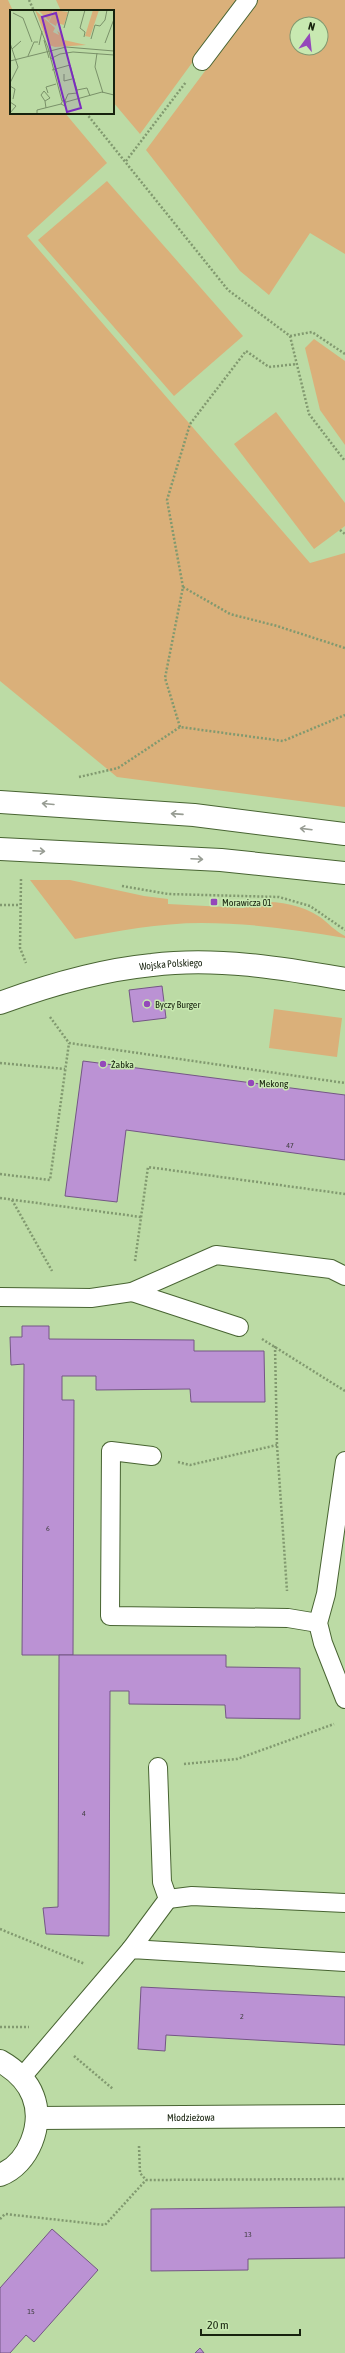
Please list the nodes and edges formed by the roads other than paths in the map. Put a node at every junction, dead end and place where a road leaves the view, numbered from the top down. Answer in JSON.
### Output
{"nodes":[{"id":1,"x":248,"y":0,"type":"edge"},
{"id":2,"x":202,"y":61,"type":"road end"},
{"id":3,"x":0,"y":802,"type":"edge"},
{"id":4,"x":345,"y":834,"type":"edge"},
{"id":5,"x":0,"y":849,"type":"edge"},
{"id":6,"x":345,"y":873,"type":"edge"},
{"id":7,"x":345,"y":979,"type":"edge"},
{"id":8,"x":0,"y":1003,"type":"edge"},
{"id":9,"x":345,"y":1276,"type":"edge"},
{"id":10,"x":132,"y":1292,"type":"junction"},
{"id":11,"x":0,"y":1297,"type":"edge"},
{"id":12,"x":239,"y":1327,"type":"road end"},
{"id":13,"x":152,"y":1456,"type":"road end"},
{"id":14,"x":345,"y":1461,"type":"edge"},
{"id":15,"x":318,"y":1623,"type":"junction"},
{"id":16,"x":345,"y":1700,"type":"edge"},
{"id":17,"x":158,"y":1767,"type":"road end"},
{"id":18,"x":168,"y":1899,"type":"junction"},
{"id":19,"x":345,"y":1903,"type":"edge"},
{"id":20,"x":131,"y":1949,"type":"junction"},
{"id":21,"x":345,"y":1962,"type":"edge"},
{"id":22,"x":0,"y":2060,"type":"edge"},
{"id":23,"x":22,"y":2077,"type":"junction"},
{"id":24,"x":345,"y":2116,"type":"edge"},
{"id":25,"x":37,"y":2118,"type":"junction"},
{"id":26,"x":0,"y":2175,"type":"edge"}],
"edges":[{"from":1,"to":2,"type":"lane"},
{"from":4,"to":3,"type":"street","one_way":true},
{"from":5,"to":6,"type":"street","one_way":true},
{"from":7,"to":8,"type":"street","name":"Wojska Polskiego"},
{"from":9,"to":10,"type":"lane"},
{"from":10,"to":11,"type":"lane"},
{"from":10,"to":12,"type":"lane"},
{"from":13,"to":15,"type":"lane"},
{"from":14,"to":15,"type":"lane"},
{"from":15,"to":16,"type":"lane"},
{"from":17,"to":18,"type":"lane"},
{"from":18,"to":19,"type":"lane"},
{"from":18,"to":20,"type":"lane"},
{"from":20,"to":21,"type":"lane"},
{"from":20,"to":23,"type":"lane"},
{"from":22,"to":23,"type":"street"},
{"from":23,"to":25,"type":"street"},
{"from":24,"to":25,"type":"street","name":"Młodzieżowa"},
{"from":25,"to":26,"type":"street"}]}
